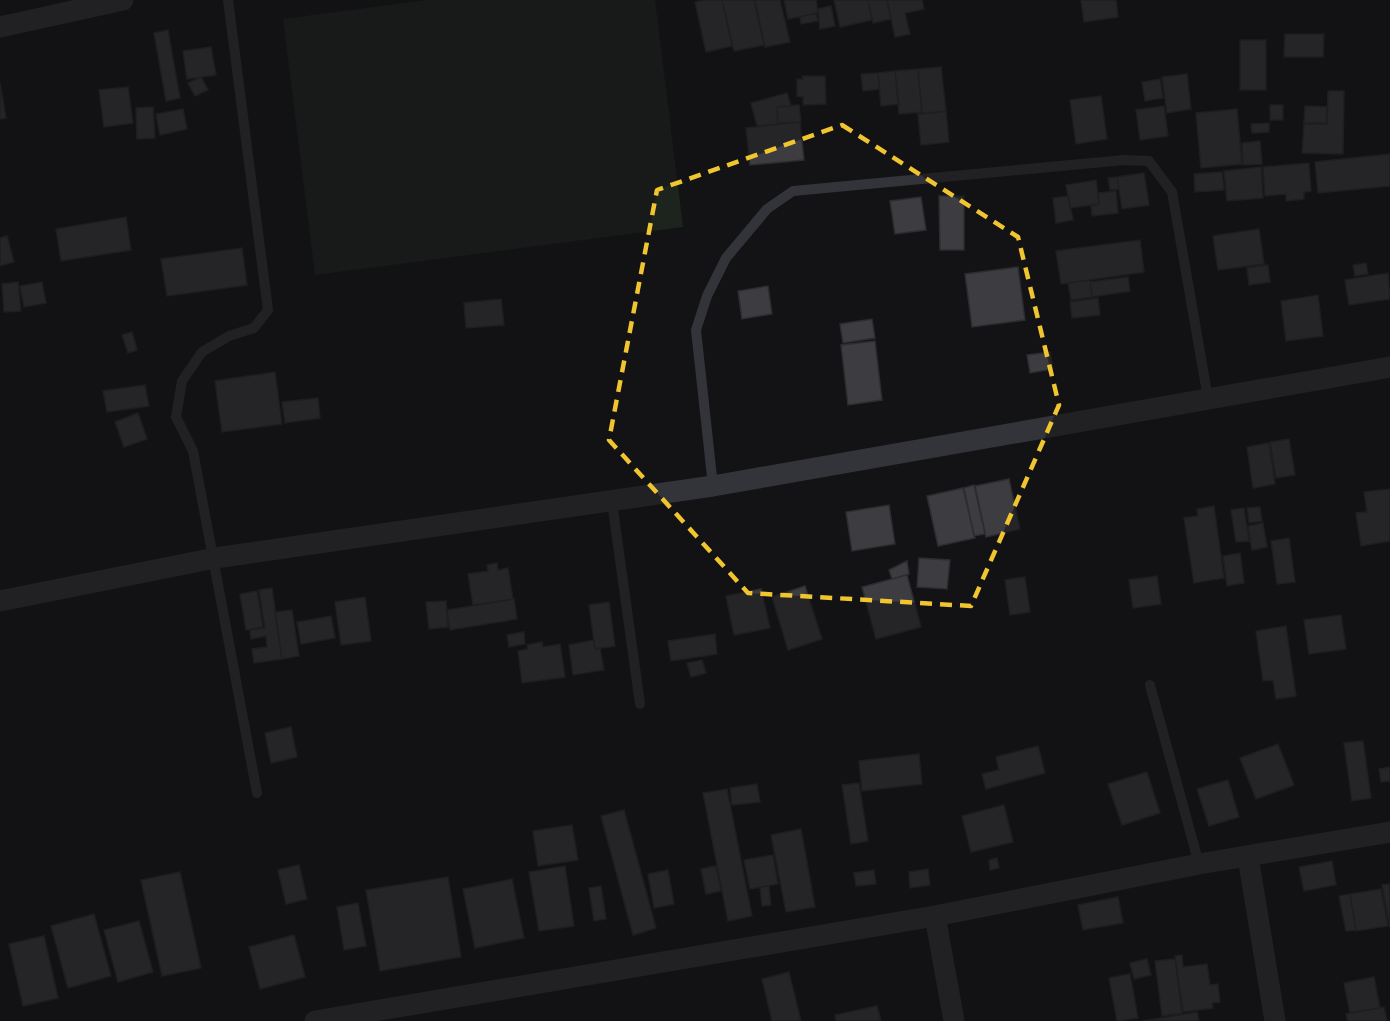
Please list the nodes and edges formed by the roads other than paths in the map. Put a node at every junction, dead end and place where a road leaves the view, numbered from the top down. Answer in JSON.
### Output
{"nodes":[{"id":1,"x":123,"y":0,"type":"edge"},
{"id":2,"x":228,"y":0,"type":"edge"},
{"id":3,"x":0,"y":27,"type":"edge"},
{"id":4,"x":1390,"y":368,"type":"edge"},
{"id":5,"x":1208,"y":398,"type":"junction"},
{"id":6,"x":713,"y":486,"type":"junction"},
{"id":7,"x":612,"y":502,"type":"junction"},
{"id":8,"x":215,"y":558,"type":"junction"},
{"id":9,"x":0,"y":601,"type":"edge"},
{"id":10,"x":1150,"y":685,"type":"dead end"},
{"id":11,"x":640,"y":704,"type":"dead end"},
{"id":12,"x":257,"y":793,"type":"dead end"},
{"id":13,"x":1390,"y":832,"type":"edge"},
{"id":14,"x":1248,"y":857,"type":"junction"},
{"id":15,"x":1199,"y":864,"type":"junction"},
{"id":16,"x":935,"y":916,"type":"junction"},
{"id":17,"x":321,"y":1020,"type":"edge"},
{"id":18,"x":954,"y":1021,"type":"edge"},
{"id":19,"x":1275,"y":1021,"type":"edge"}],
"edges":[{"from":1,"to":3,"type":"street"},
{"from":2,"to":8,"type":"lane"},
{"from":4,"to":5,"type":"street"},
{"from":5,"to":6,"type":"street"},
{"from":5,"to":6,"type":"lane"},
{"from":6,"to":7,"type":"street"},
{"from":7,"to":8,"type":"street"},
{"from":7,"to":11,"type":"lane"},
{"from":8,"to":9,"type":"street"},
{"from":8,"to":12,"type":"lane"},
{"from":10,"to":15,"type":"lane"},
{"from":13,"to":14,"type":"street"},
{"from":14,"to":15,"type":"street"},
{"from":14,"to":19,"type":"street"},
{"from":15,"to":16,"type":"street"},
{"from":16,"to":17,"type":"street"},
{"from":16,"to":18,"type":"street"}]}
